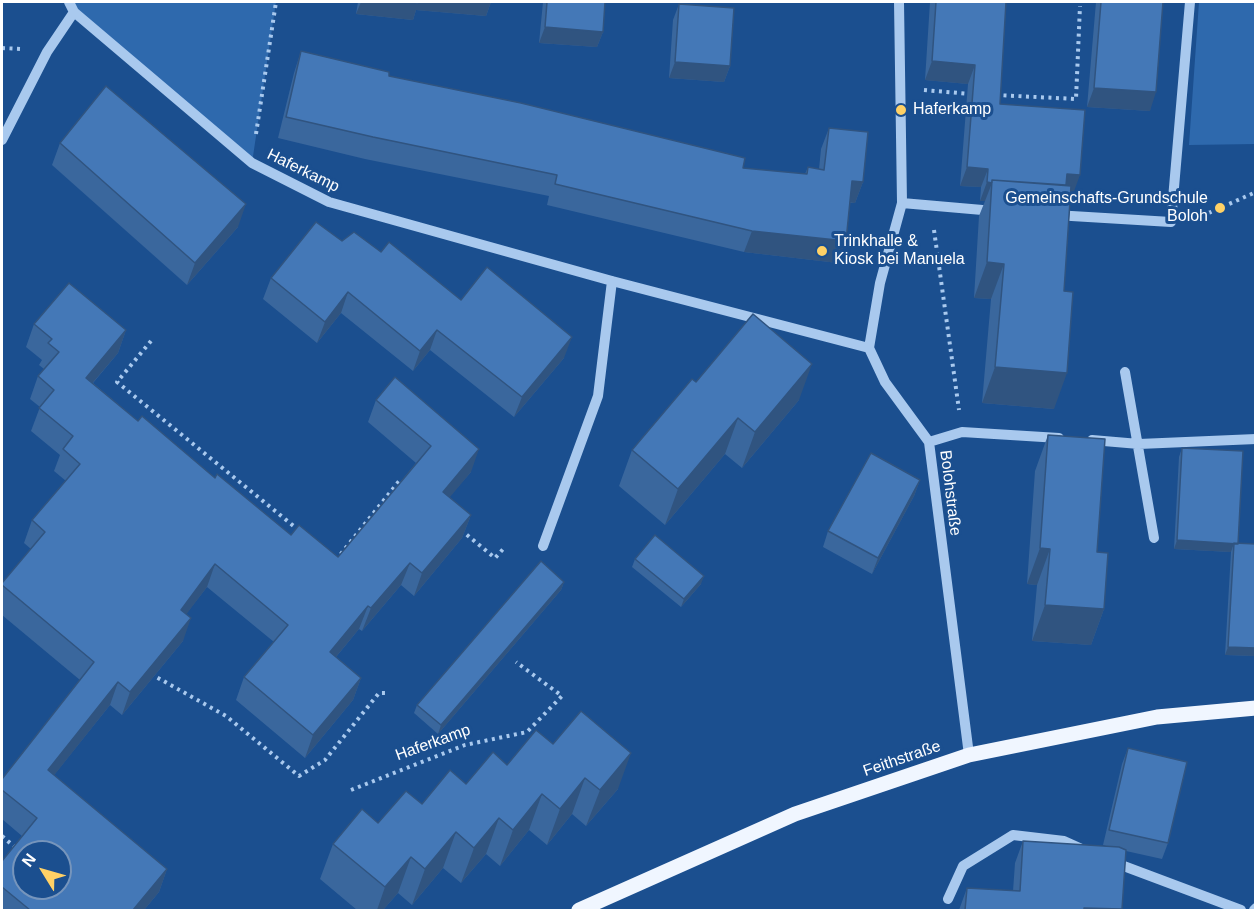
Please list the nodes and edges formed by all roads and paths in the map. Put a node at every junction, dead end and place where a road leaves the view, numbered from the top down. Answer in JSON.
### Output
{"nodes":[{"id":1,"x":276,"y":2,"type":"edge"},
{"id":2,"x":899,"y":2,"type":"edge"},
{"id":3,"x":1190,"y":2,"type":"edge"},
{"id":4,"x":1080,"y":6,"type":"dead end"},
{"id":5,"x":72,"y":7,"type":"edge"},
{"id":6,"x":941,"y":93,"type":"dead end"},
{"id":7,"x":981,"y":94,"type":"edge"},
{"id":8,"x":992,"y":95,"type":"edge"},
{"id":9,"x":2,"y":140,"type":"edge"},
{"id":10,"x":252,"y":163,"type":"junction"},
{"id":11,"x":1256,"y":192,"type":"edge"},
{"id":12,"x":902,"y":203,"type":"junction"},
{"id":13,"x":931,"y":207,"type":"junction"},
{"id":14,"x":1011,"y":212,"type":"edge"},
{"id":15,"x":1045,"y":214,"type":"edge"},
{"id":16,"x":1171,"y":222,"type":"junction"},
{"id":17,"x":612,"y":281,"type":"junction"},
{"id":18,"x":151,"y":341,"type":"dead end"},
{"id":19,"x":869,"y":348,"type":"junction"},
{"id":20,"x":1125,"y":372,"type":"dead end"},
{"id":21,"x":962,"y":432,"type":"junction"},
{"id":22,"x":1256,"y":438,"type":"edge"},
{"id":23,"x":1068,"y":439,"type":"edge"},
{"id":24,"x":1080,"y":440,"type":"edge"},
{"id":25,"x":929,"y":442,"type":"junction"},
{"id":26,"x":1139,"y":444,"type":"junction"},
{"id":27,"x":409,"y":488,"type":"edge"},
{"id":28,"x":454,"y":525,"type":"edge"},
{"id":29,"x":309,"y":538,"type":"edge"},
{"id":30,"x":1154,"y":538,"type":"dead end"},
{"id":31,"x":543,"y":546,"type":"dead end"},
{"id":32,"x":505,"y":547,"type":"dead end"},
{"id":33,"x":327,"y":553,"type":"edge"},
{"id":34,"x":516,"y":662,"type":"dead end"},
{"id":35,"x":148,"y":672,"type":"edge"},
{"id":36,"x":388,"y":693,"type":"dead end"},
{"id":37,"x":1256,"y":708,"type":"edge"},
{"id":38,"x":465,"y":731,"type":"dead end"},
{"id":39,"x":465,"y":745,"type":"junction"},
{"id":40,"x":969,"y":755,"type":"junction"},
{"id":41,"x":351,"y":790,"type":"dead end"},
{"id":42,"x":948,"y":899,"type":"dead end"},
{"id":43,"x":579,"y":910,"type":"edge"},
{"id":44,"x":1241,"y":910,"type":"edge"}],
"edges":[{"from":1,"to":10,"type":"path"},
{"from":2,"to":12,"type":"street"},
{"from":3,"to":16,"type":"street"},
{"from":4,"to":8,"type":"path"},
{"from":5,"to":9,"type":"street"},
{"from":5,"to":10,"type":"street","name":"Haferkamp"},
{"from":6,"to":7,"type":"path"},
{"from":10,"to":17,"type":"street","name":"Haferkamp"},
{"from":11,"to":16,"type":"path"},
{"from":12,"to":13,"type":"street"},
{"from":12,"to":19,"type":"street"},
{"from":13,"to":14,"type":"street"},
{"from":13,"to":21,"type":"path"},
{"from":15,"to":16,"type":"street"},
{"from":17,"to":19,"type":"street","name":"Haferkamp"},
{"from":17,"to":31,"type":"street"},
{"from":18,"to":29,"type":"path"},
{"from":19,"to":25,"type":"street","name":"Bolohstraße"},
{"from":20,"to":26,"type":"street"},
{"from":21,"to":23,"type":"street"},
{"from":21,"to":25,"type":"street"},
{"from":22,"to":26,"type":"street"},
{"from":24,"to":26,"type":"street"},
{"from":25,"to":40,"type":"street","name":"Bolohstraße"},
{"from":26,"to":30,"type":"street"},
{"from":27,"to":33,"type":"path"},
{"from":28,"to":32,"type":"path"},
{"from":34,"to":39,"type":"path","name":"Haferkamp"},
{"from":35,"to":36,"type":"path"},
{"from":37,"to":40,"type":"main road","name":"Feithstraße"},
{"from":38,"to":39,"type":"path"},
{"from":39,"to":41,"type":"path","name":"Haferkamp"},
{"from":40,"to":43,"type":"main road","name":"Feithstraße"},
{"from":42,"to":44,"type":"street"}]}
